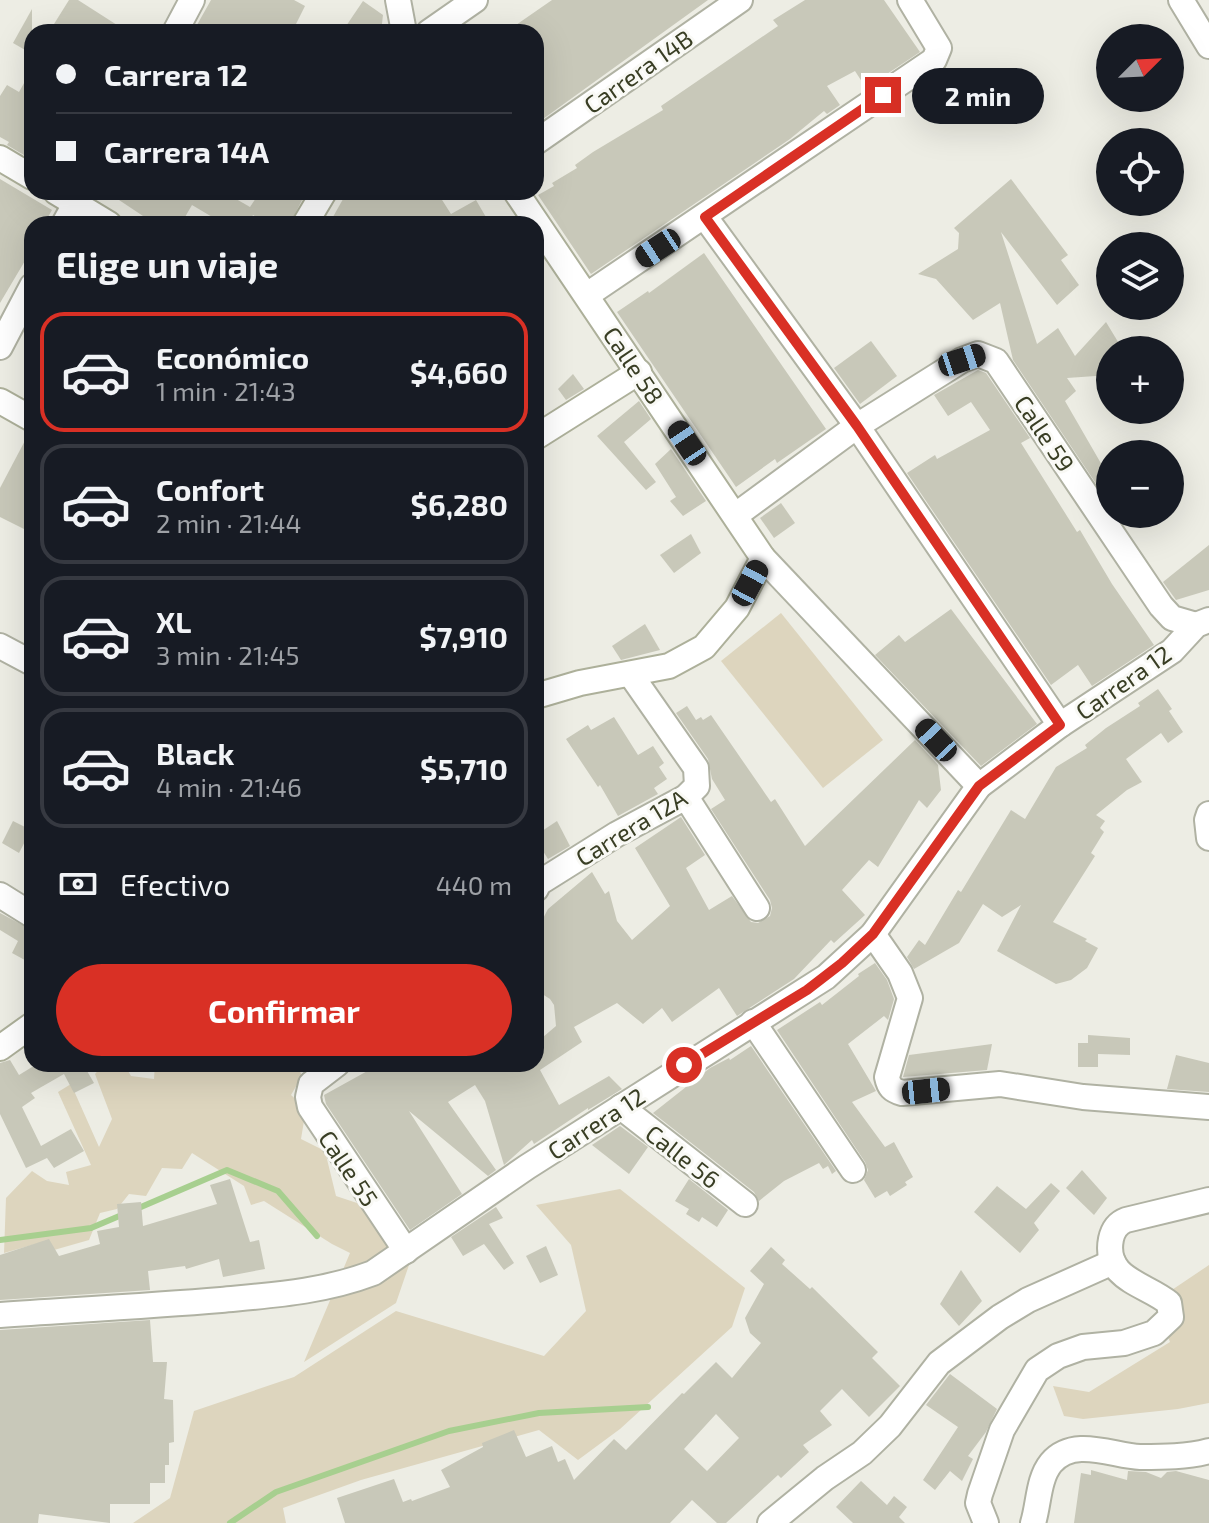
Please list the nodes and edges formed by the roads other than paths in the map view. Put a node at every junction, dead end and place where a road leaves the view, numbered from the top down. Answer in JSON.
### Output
{"nodes":[{"id":1,"x":192,"y":0,"type":"edge"},
{"id":2,"x":398,"y":0,"type":"edge"},
{"id":3,"x":475,"y":0,"type":"edge"},
{"id":4,"x":740,"y":0,"type":"edge"},
{"id":5,"x":910,"y":0,"type":"edge"},
{"id":6,"x":1181,"y":0,"type":"edge"},
{"id":7,"x":179,"y":24,"type":"edge"},
{"id":8,"x":402,"y":24,"type":"edge"},
{"id":9,"x":440,"y":24,"type":"edge"},
{"id":10,"x":1209,"y":46,"type":"edge"},
{"id":11,"x":544,"y":136,"type":"edge"},
{"id":12,"x":0,"y":158,"type":"edge"},
{"id":13,"x":24,"y":172,"type":"edge"},
{"id":14,"x":65,"y":207,"type":"edge"},
{"id":15,"x":88,"y":216,"type":"edge"},
{"id":16,"x":705,"y":217,"type":"junction"},
{"id":17,"x":544,"y":233,"type":"edge"},
{"id":18,"x":587,"y":295,"type":"junction"},
{"id":19,"x":24,"y":301,"type":"edge"},
{"id":20,"x":0,"y":347,"type":"edge"},
{"id":21,"x":639,"y":372,"type":"junction"},
{"id":22,"x":0,"y":401,"type":"edge"},
{"id":23,"x":24,"y":414,"type":"edge"},
{"id":24,"x":857,"y":426,"type":"junction"},
{"id":25,"x":544,"y":432,"type":"edge"},
{"id":26,"x":736,"y":515,"type":"junction"},
{"id":27,"x":763,"y":558,"type":"junction"},
{"id":28,"x":1202,"y":622,"type":"edge"},
{"id":29,"x":0,"y":646,"type":"edge"},
{"id":30,"x":24,"y":659,"type":"edge"},
{"id":31,"x":631,"y":675,"type":"junction"},
{"id":32,"x":544,"y":694,"type":"edge"},
{"id":33,"x":1060,"y":725,"type":"junction"},
{"id":34,"x":979,"y":786,"type":"junction"},
{"id":35,"x":686,"y":797,"type":"junction"},
{"id":36,"x":1209,"y":814,"type":"edge"},
{"id":37,"x":1209,"y":838,"type":"edge"},
{"id":38,"x":544,"y":880,"type":"edge"},
{"id":39,"x":0,"y":895,"type":"edge"},
{"id":40,"x":757,"y":908,"type":"dead end"},
{"id":41,"x":24,"y":910,"type":"edge"},
{"id":42,"x":873,"y":934,"type":"junction"},
{"id":43,"x":753,"y":1022,"type":"junction"},
{"id":44,"x":24,"y":1031,"type":"edge"},
{"id":45,"x":0,"y":1048,"type":"edge"},
{"id":46,"x":326,"y":1072,"type":"edge"},
{"id":47,"x":621,"y":1107,"type":"junction"},
{"id":48,"x":1209,"y":1107,"type":"edge"},
{"id":49,"x":853,"y":1170,"type":"dead end"},
{"id":50,"x":1209,"y":1200,"type":"edge"},
{"id":51,"x":745,"y":1204,"type":"dead end"},
{"id":52,"x":406,"y":1251,"type":"junction"},
{"id":53,"x":1113,"y":1262,"type":"junction"},
{"id":54,"x":0,"y":1315,"type":"edge"},
{"id":55,"x":1209,"y":1451,"type":"edge"},
{"id":56,"x":770,"y":1523,"type":"edge"},
{"id":57,"x":986,"y":1523,"type":"edge"},
{"id":58,"x":1033,"y":1523,"type":"edge"}],
"edges":[{"from":1,"to":7,"type":"street"},
{"from":2,"to":8,"type":"street"},
{"from":3,"to":9,"type":"street"},
{"from":4,"to":11,"type":"street","name":"Carrera 14B"},
{"from":5,"to":16,"type":"street"},
{"from":6,"to":10,"type":"street"},
{"from":12,"to":13,"type":"street"},
{"from":14,"to":15,"type":"street"},
{"from":16,"to":18,"type":"street"},
{"from":16,"to":24,"type":"street"},
{"from":17,"to":18,"type":"street","name":"Calle 58"},
{"from":18,"to":21,"type":"street","name":"Calle 58"},
{"from":19,"to":20,"type":"street"},
{"from":21,"to":25,"type":"street"},
{"from":21,"to":26,"type":"street","name":"Calle 58"},
{"from":22,"to":23,"type":"street"},
{"from":24,"to":26,"type":"street"},
{"from":24,"to":28,"type":"street","name":"Calle 59"},
{"from":24,"to":33,"type":"street"},
{"from":26,"to":27,"type":"street","name":"Calle 58"},
{"from":27,"to":31,"type":"street"},
{"from":27,"to":34,"type":"street","name":"Calle 58"},
{"from":28,"to":33,"type":"street","name":"Carrera 12"},
{"from":29,"to":30,"type":"street"},
{"from":31,"to":32,"type":"street"},
{"from":31,"to":35,"type":"street","name":"Carrera 12A"},
{"from":33,"to":34,"type":"street","name":"Carrera 12"},
{"from":34,"to":42,"type":"street","name":"Carrera 12"},
{"from":35,"to":38,"type":"street","name":"Carrera 12A"},
{"from":35,"to":40,"type":"street"},
{"from":36,"to":37,"type":"street"},
{"from":39,"to":41,"type":"street"},
{"from":42,"to":43,"type":"street","name":"Carrera 12"},
{"from":42,"to":48,"type":"street"},
{"from":43,"to":47,"type":"street","name":"Carrera 12"},
{"from":43,"to":49,"type":"street"},
{"from":44,"to":45,"type":"street"},
{"from":46,"to":52,"type":"street","name":"Calle 55"},
{"from":47,"to":51,"type":"street","name":"Calle 56"},
{"from":47,"to":52,"type":"street","name":"Carrera 12"},
{"from":50,"to":53,"type":"street"},
{"from":52,"to":54,"type":"street","name":"Carrera 12"},
{"from":53,"to":56,"type":"street"},
{"from":53,"to":57,"type":"street"},
{"from":55,"to":58,"type":"street"}]}
